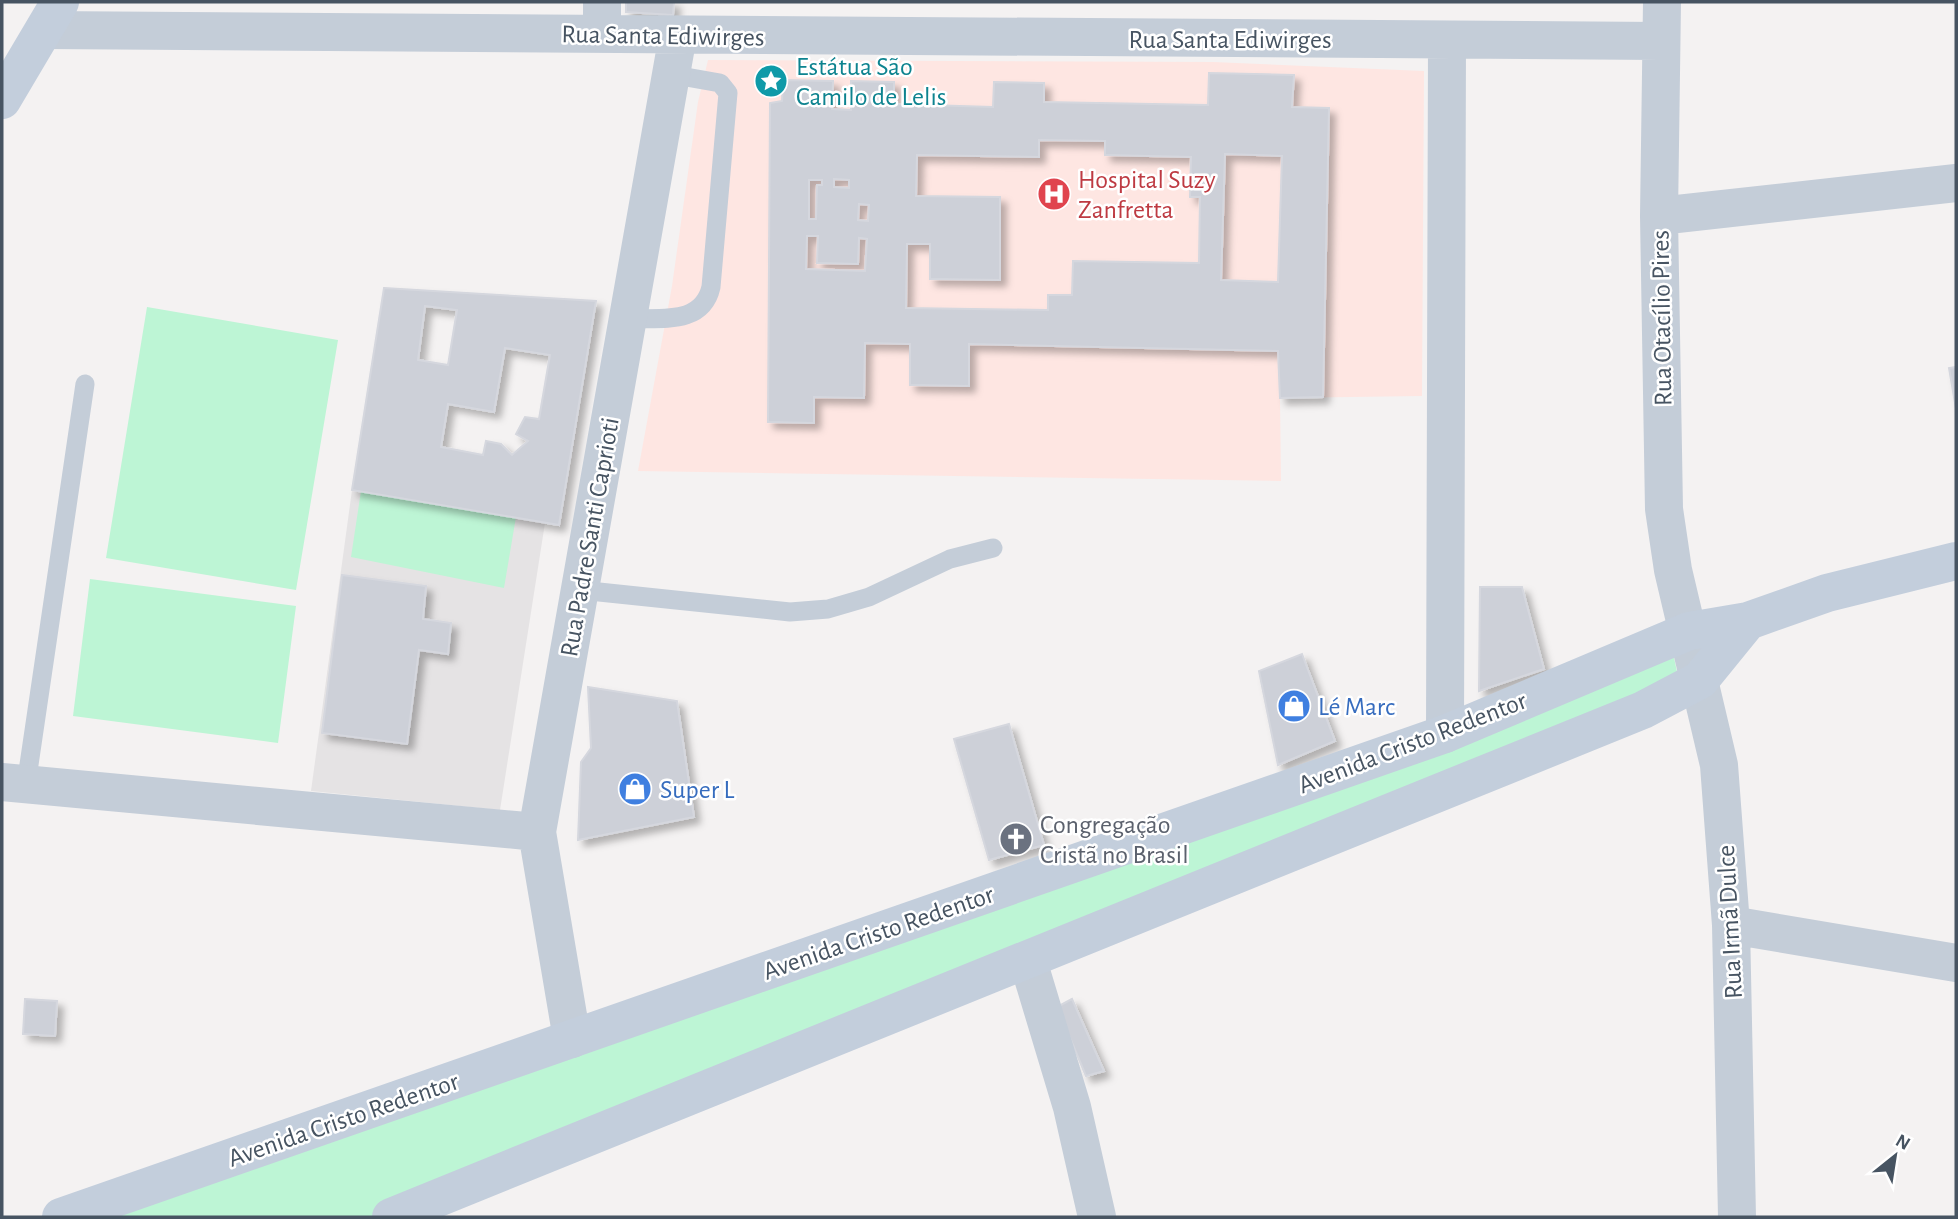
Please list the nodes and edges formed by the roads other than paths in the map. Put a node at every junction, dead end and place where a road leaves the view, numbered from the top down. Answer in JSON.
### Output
{"nodes":[{"id":1,"x":1662,"y":2,"type":"edge"},
{"id":2,"x":52,"y":16,"type":"edge"},
{"id":3,"x":602,"y":18,"type":"edge"},
{"id":4,"x":678,"y":35,"type":"junction"},
{"id":5,"x":1447,"y":41,"type":"junction"},
{"id":6,"x":1660,"y":41,"type":"junction"},
{"id":7,"x":669,"y":74,"type":"junction"},
{"id":8,"x":2,"y":100,"type":"edge"},
{"id":9,"x":1956,"y":183,"type":"edge"},
{"id":10,"x":1659,"y":216,"type":"junction"},
{"id":11,"x":628,"y":319,"type":"junction"},
{"id":12,"x":85,"y":384,"type":"dead end"},
{"id":13,"x":993,"y":548,"type":"dead end"},
{"id":14,"x":1956,"y":561,"type":"edge"},
{"id":15,"x":580,"y":590,"type":"junction"},
{"id":16,"x":1748,"y":621,"type":"junction"},
{"id":17,"x":1689,"y":631,"type":"junction"},
{"id":18,"x":1700,"y":680,"type":"junction"},
{"id":19,"x":1445,"y":734,"type":"junction"},
{"id":20,"x":14,"y":783,"type":"edge"},
{"id":21,"x":537,"y":832,"type":"junction"},
{"id":22,"x":1731,"y":925,"type":"junction"},
{"id":23,"x":1028,"y":961,"type":"junction"},
{"id":24,"x":1956,"y":963,"type":"edge"},
{"id":25,"x":572,"y":1040,"type":"junction"},
{"id":26,"x":61,"y":1217,"type":"edge"},
{"id":27,"x":391,"y":1217,"type":"edge"},
{"id":28,"x":1097,"y":1217,"type":"edge"},
{"id":29,"x":1737,"y":1217,"type":"edge"}],
"edges":[{"from":1,"to":6,"type":"street","name":"Rua Otacílio Pires"},
{"from":2,"to":3,"type":"street","name":"Rua Santa Ediwirges"},
{"from":2,"to":8,"type":"main road"},
{"from":3,"to":4,"type":"street","name":"Rua Santa Ediwirges"},
{"from":4,"to":5,"type":"street","name":"Rua Santa Ediwirges"},
{"from":4,"to":7,"type":"street","name":"Rua Padre Santi Caprioti"},
{"from":5,"to":6,"type":"street","name":"Rua Santa Ediwirges"},
{"from":5,"to":19,"type":"street"},
{"from":6,"to":10,"type":"street","name":"Rua Otacílio Pires"},
{"from":7,"to":11,"type":"street","name":"Rua Padre Santi Caprioti"},
{"from":7,"to":11,"type":"lane"},
{"from":9,"to":10,"type":"street"},
{"from":10,"to":17,"type":"street","name":"Rua Otacílio Pires"},
{"from":11,"to":15,"type":"street","name":"Rua Padre Santi Caprioti"},
{"from":12,"to":20,"type":"lane"},
{"from":13,"to":15,"type":"lane"},
{"from":14,"to":16,"type":"main road","name":"Avenida Cristo Redentor"},
{"from":15,"to":21,"type":"street","name":"Rua Padre Santi Caprioti"},
{"from":16,"to":17,"type":"main road","name":"Avenida Cristo Redentor"},
{"from":16,"to":18,"type":"main road"},
{"from":17,"to":18,"type":"street","name":"Rua Irmã Dulce"},
{"from":17,"to":19,"type":"main road","name":"Avenida Cristo Redentor"},
{"from":18,"to":22,"type":"street","name":"Rua Irmã Dulce"},
{"from":18,"to":23,"type":"main road"},
{"from":19,"to":25,"type":"main road","name":"Avenida Cristo Redentor"},
{"from":20,"to":21,"type":"street"},
{"from":21,"to":25,"type":"street","name":"Rua Padre Santi Caprioti"},
{"from":22,"to":24,"type":"street"},
{"from":22,"to":29,"type":"street","name":"Rua Irmã Dulce"},
{"from":23,"to":27,"type":"main road"},
{"from":23,"to":28,"type":"street"},
{"from":25,"to":26,"type":"main road","name":"Avenida Cristo Redentor"}]}
